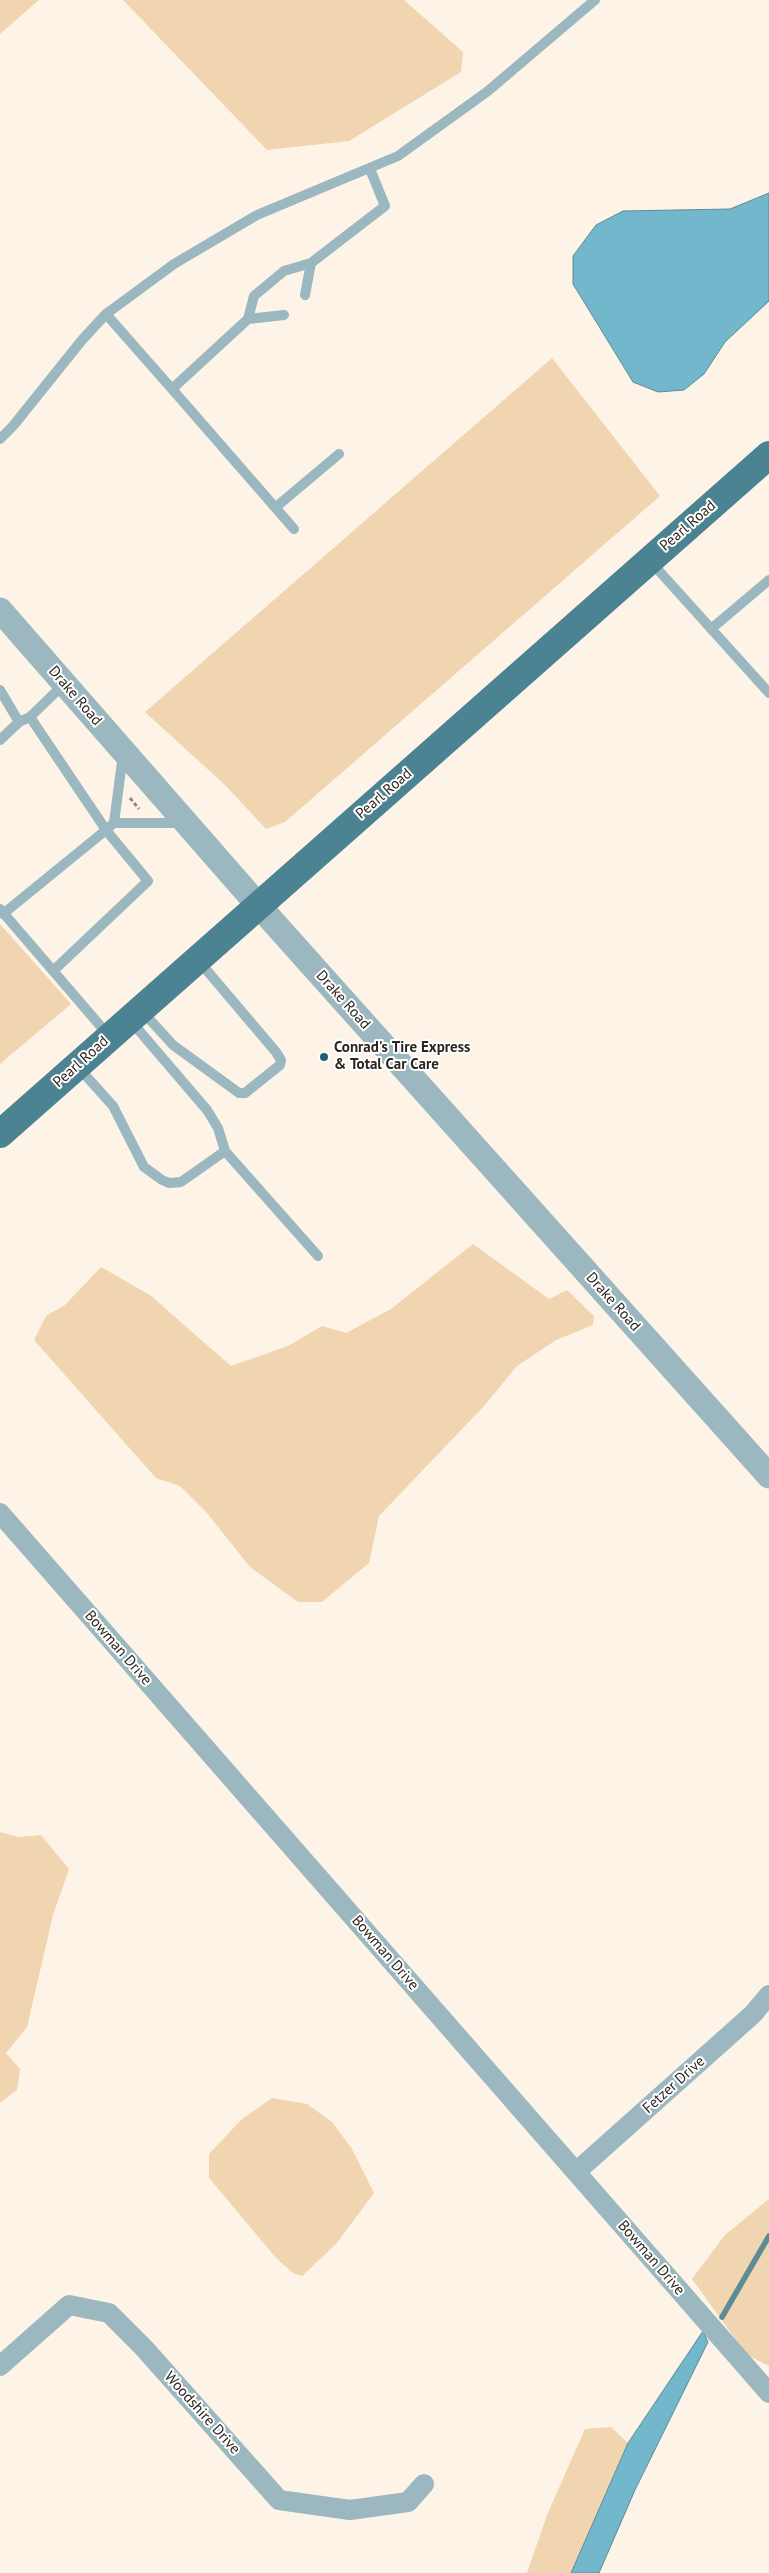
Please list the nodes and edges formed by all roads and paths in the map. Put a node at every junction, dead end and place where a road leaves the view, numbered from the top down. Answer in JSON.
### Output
{"nodes":[{"id":1,"x":595,"y":0,"type":"edge"},
{"id":2,"x":370,"y":169,"type":"junction"},
{"id":3,"x":311,"y":263,"type":"junction"},
{"id":4,"x":305,"y":295,"type":"dead end"},
{"id":5,"x":106,"y":314,"type":"junction"},
{"id":6,"x":284,"y":315,"type":"dead end"},
{"id":7,"x":248,"y":319,"type":"junction"},
{"id":8,"x":172,"y":388,"type":"junction"},
{"id":9,"x":0,"y":439,"type":"edge"},
{"id":10,"x":338,"y":454,"type":"dead end"},
{"id":11,"x":769,"y":455,"type":"edge"},
{"id":12,"x":276,"y":507,"type":"junction"},
{"id":13,"x":294,"y":529,"type":"dead end"},
{"id":14,"x":649,"y":560,"type":"junction"},
{"id":15,"x":769,"y":580,"type":"edge"},
{"id":16,"x":0,"y":610,"type":"edge"},
{"id":17,"x":711,"y":629,"type":"junction"},
{"id":18,"x":64,"y":683,"type":"junction"},
{"id":19,"x":0,"y":690,"type":"edge"},
{"id":20,"x":769,"y":693,"type":"edge"},
{"id":21,"x":30,"y":717,"type":"junction"},
{"id":22,"x":19,"y":722,"type":"junction"},
{"id":23,"x":0,"y":740,"type":"edge"},
{"id":24,"x":123,"y":754,"type":"junction"},
{"id":25,"x":129,"y":796,"type":"dead end"},
{"id":26,"x":140,"y":809,"type":"dead end"},
{"id":27,"x":185,"y":823,"type":"junction"},
{"id":28,"x":110,"y":826,"type":"junction"},
{"id":29,"x":258,"y":905,"type":"junction"},
{"id":30,"x":2,"y":912,"type":"edge"},
{"id":31,"x":198,"y":959,"type":"junction"},
{"id":32,"x":53,"y":971,"type":"junction"},
{"id":33,"x":135,"y":1014,"type":"junction"},
{"id":34,"x":109,"y":1037,"type":"junction"},
{"id":35,"x":77,"y":1066,"type":"junction"},
{"id":36,"x":0,"y":1134,"type":"edge"},
{"id":37,"x":225,"y":1151,"type":"junction"},
{"id":38,"x":318,"y":1256,"type":"dead end"},
{"id":39,"x":769,"y":1476,"type":"edge"},
{"id":40,"x":0,"y":1513,"type":"edge"},
{"id":41,"x":769,"y":1995,"type":"edge"},
{"id":42,"x":576,"y":2172,"type":"junction"},
{"id":43,"x":0,"y":2366,"type":"edge"},
{"id":44,"x":769,"y":2394,"type":"edge"},
{"id":45,"x":424,"y":2484,"type":"dead end"}],
"edges":[{"from":1,"to":2,"type":"lane"},
{"from":2,"to":3,"type":"lane"},
{"from":2,"to":5,"type":"lane"},
{"from":3,"to":4,"type":"lane"},
{"from":3,"to":7,"type":"lane"},
{"from":5,"to":8,"type":"lane"},
{"from":5,"to":9,"type":"lane"},
{"from":6,"to":7,"type":"lane"},
{"from":7,"to":8,"type":"lane"},
{"from":8,"to":12,"type":"lane"},
{"from":10,"to":12,"type":"lane"},
{"from":11,"to":14,"type":"main road","name":"Pearl Road"},
{"from":12,"to":13,"type":"lane"},
{"from":14,"to":17,"type":"lane"},
{"from":14,"to":29,"type":"main road","name":"Pearl Road"},
{"from":15,"to":17,"type":"lane"},
{"from":16,"to":18,"type":"street","name":"Drake Road"},
{"from":17,"to":20,"type":"lane"},
{"from":18,"to":21,"type":"lane"},
{"from":18,"to":24,"type":"street","name":"Drake Road"},
{"from":19,"to":22,"type":"lane"},
{"from":21,"to":22,"type":"lane"},
{"from":21,"to":28,"type":"lane"},
{"from":22,"to":23,"type":"lane"},
{"from":24,"to":27,"type":"street","name":"Drake Road"},
{"from":24,"to":28,"type":"lane"},
{"from":25,"to":26,"type":"path"},
{"from":27,"to":28,"type":"lane"},
{"from":27,"to":29,"type":"street","name":"Drake Road"},
{"from":28,"to":30,"type":"lane"},
{"from":28,"to":32,"type":"lane"},
{"from":29,"to":31,"type":"main road","name":"Pearl Road"},
{"from":29,"to":39,"type":"street","name":"Drake Road"},
{"from":30,"to":32,"type":"lane"},
{"from":31,"to":33,"type":"main road","name":"Pearl Road"},
{"from":31,"to":33,"type":"lane"},
{"from":32,"to":34,"type":"lane"},
{"from":33,"to":34,"type":"main road","name":"Pearl Road"},
{"from":33,"to":37,"type":"lane"},
{"from":34,"to":35,"type":"main road","name":"Pearl Road"},
{"from":35,"to":36,"type":"main road","name":"Pearl Road"},
{"from":35,"to":37,"type":"lane"},
{"from":37,"to":38,"type":"lane"},
{"from":40,"to":42,"type":"street","name":"Bowman Drive"},
{"from":41,"to":42,"type":"street","name":"Fetzer Drive"},
{"from":42,"to":44,"type":"street","name":"Bowman Drive"},
{"from":43,"to":45,"type":"street","name":"Woodshire Drive"}]}
